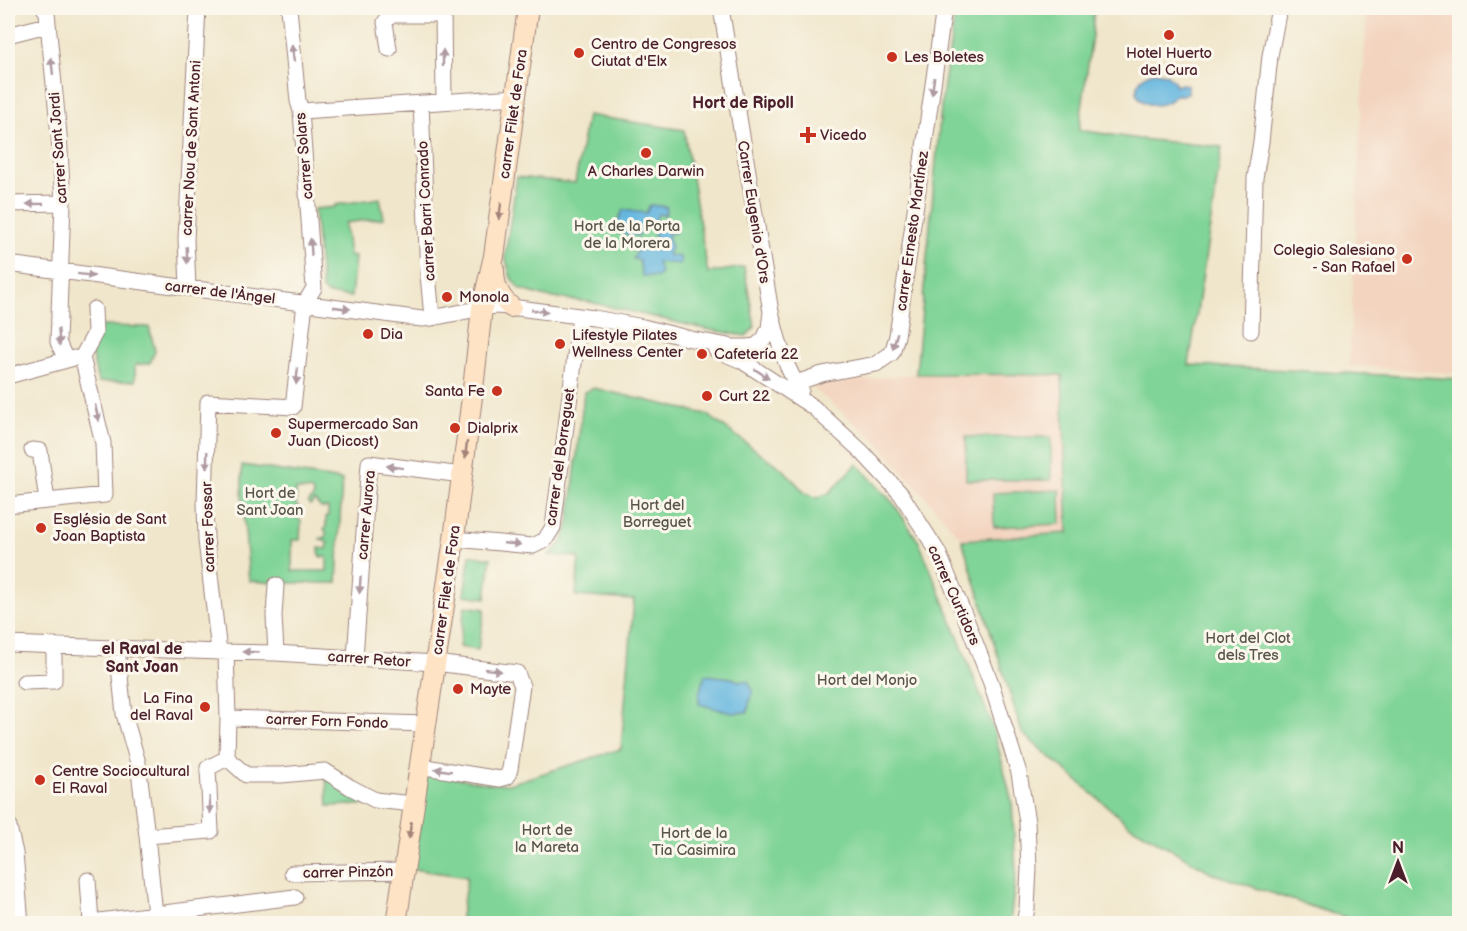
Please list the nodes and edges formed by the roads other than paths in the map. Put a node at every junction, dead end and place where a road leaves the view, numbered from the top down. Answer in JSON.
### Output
{"nodes":[{"id":1,"x":44,"y":8,"type":"edge"},
{"id":2,"x":58,"y":8,"type":"edge"},
{"id":3,"x":198,"y":8,"type":"edge"},
{"id":4,"x":289,"y":8,"type":"edge"},
{"id":5,"x":528,"y":8,"type":"edge"},
{"id":6,"x":722,"y":8,"type":"edge"},
{"id":7,"x":944,"y":8,"type":"edge"},
{"id":8,"x":1279,"y":8,"type":"edge"},
{"id":9,"x":390,"y":11,"type":"edge"},
{"id":10,"x":443,"y":11,"type":"edge"},
{"id":11,"x":47,"y":26,"type":"junction"},
{"id":12,"x":8,"y":35,"type":"edge"},
{"id":13,"x":389,"y":49,"type":"dead end"},
{"id":14,"x":516,"y":97,"type":"junction"},
{"id":15,"x":444,"y":102,"type":"junction"},
{"id":16,"x":421,"y":103,"type":"junction"},
{"id":17,"x":301,"y":111,"type":"junction"},
{"id":18,"x":63,"y":203,"type":"junction"},
{"id":19,"x":8,"y":204,"type":"edge"},
{"id":20,"x":494,"y":256,"type":"junction"},
{"id":21,"x":8,"y":264,"type":"edge"},
{"id":22,"x":61,"y":271,"type":"junction"},
{"id":23,"x":188,"y":288,"type":"junction"},
{"id":24,"x":305,"y":303,"type":"junction"},
{"id":25,"x":482,"y":308,"type":"junction"},
{"id":26,"x":511,"y":308,"type":"junction"},
{"id":27,"x":94,"y":309,"type":"dead end"},
{"id":28,"x":771,"y":312,"type":"junction"},
{"id":29,"x":580,"y":317,"type":"junction"},
{"id":30,"x":432,"y":318,"type":"junction"},
{"id":31,"x":1251,"y":331,"type":"dead end"},
{"id":32,"x":692,"y":339,"type":"junction"},
{"id":33,"x":82,"y":357,"type":"junction"},
{"id":34,"x":66,"y":360,"type":"junction"},
{"id":35,"x":11,"y":375,"type":"edge"},
{"id":36,"x":796,"y":383,"type":"junction"},
{"id":37,"x":208,"y":402,"type":"joint"},
{"id":38,"x":813,"y":407,"type":"junction"},
{"id":39,"x":32,"y":450,"type":"dead end"},
{"id":40,"x":462,"y":475,"type":"junction"},
{"id":41,"x":46,"y":501,"type":"junction"},
{"id":42,"x":8,"y":506,"type":"edge"},
{"id":43,"x":454,"y":539,"type":"junction"},
{"id":44,"x":276,"y":585,"type":"dead end"},
{"id":45,"x":8,"y":644,"type":"edge"},
{"id":46,"x":54,"y":645,"type":"junction"},
{"id":47,"x":117,"y":648,"type":"junction"},
{"id":48,"x":222,"y":652,"type":"junction"},
{"id":49,"x":276,"y":653,"type":"junction"},
{"id":50,"x":355,"y":657,"type":"junction"},
{"id":51,"x":435,"y":663,"type":"junction"},
{"id":52,"x":24,"y":682,"type":"dead end"},
{"id":53,"x":228,"y":718,"type":"junction"},
{"id":54,"x":426,"y":724,"type":"junction"},
{"id":55,"x":227,"y":758,"type":"junction"},
{"id":56,"x":419,"y":766,"type":"junction"},
{"id":57,"x":413,"y":804,"type":"junction"},
{"id":58,"x":8,"y":823,"type":"edge"},
{"id":59,"x":147,"y":836,"type":"junction"},
{"id":60,"x":11,"y":853,"type":"edge"},
{"id":61,"x":404,"y":871,"type":"junction"},
{"id":62,"x":292,"y":873,"type":"dead end"},
{"id":63,"x":88,"y":880,"type":"dead end"},
{"id":64,"x":295,"y":897,"type":"dead end"},
{"id":65,"x":156,"y":919,"type":"edge"},
{"id":66,"x":21,"y":924,"type":"edge"},
{"id":67,"x":396,"y":924,"type":"edge"},
{"id":68,"x":1024,"y":924,"type":"edge"}],
"edges":[{"from":1,"to":11,"type":"street","name":"carrer Sant Jordi"},
{"from":2,"to":11,"type":"street"},
{"from":3,"to":23,"type":"street","name":"carrer Nou de Sant Antoni","one_way":true},
{"from":17,"to":4,"type":"street","name":"carrer Solars","one_way":true},
{"from":5,"to":14,"type":"street","name":"carrer Filet de Fora"},
{"from":6,"to":28,"type":"street","name":"Carrer Eugenio d'Ors"},
{"from":7,"to":36,"type":"street","name":"carrer Ernesto Martínez","one_way":true},
{"from":8,"to":31,"type":"street"},
{"from":9,"to":10,"type":"street"},
{"from":9,"to":13,"type":"street"},
{"from":15,"to":10,"type":"street","one_way":true},
{"from":11,"to":12,"type":"street"},
{"from":18,"to":11,"type":"street","name":"carrer Sant Jordi","one_way":true},
{"from":14,"to":15,"type":"street"},
{"from":14,"to":20,"type":"street","name":"carrer Filet de Fora","one_way":true},
{"from":15,"to":16,"type":"street"},
{"from":16,"to":17,"type":"street"},
{"from":16,"to":30,"type":"street","name":"carrer Barri Conrado"},
{"from":24,"to":17,"type":"street","name":"carrer Solars","one_way":true},
{"from":18,"to":19,"type":"street","one_way":true},
{"from":18,"to":22,"type":"street","name":"carrer Sant Jordi"},
{"from":20,"to":25,"type":"street","name":"carrer Filet de Fora"},
{"from":20,"to":26,"type":"street","name":"carrer Filet de Fora"},
{"from":21,"to":22,"type":"street","name":"carrer de l'Àngel"},
{"from":22,"to":23,"type":"street","name":"carrer de l'Àngel","one_way":true},
{"from":22,"to":34,"type":"street","name":"carrer Sant Jordi","one_way":true},
{"from":23,"to":24,"type":"street","name":"carrer de l'Àngel"},
{"from":24,"to":30,"type":"street","name":"carrer de l'Àngel","one_way":true},
{"from":24,"to":37,"type":"street","name":"carrer Solars","one_way":true},
{"from":25,"to":26,"type":"street","name":"carrer Curtidors"},
{"from":25,"to":30,"type":"street","name":"carrer de l'Àngel"},
{"from":25,"to":40,"type":"street","name":"carrer Filet de Fora","one_way":true},
{"from":26,"to":29,"type":"street","name":"carrer Curtidors","one_way":true},
{"from":27,"to":33,"type":"street"},
{"from":28,"to":32,"type":"street","name":"carrer Curtidors"},
{"from":28,"to":36,"type":"street","name":"Carrer Eugenio d'Ors"},
{"from":29,"to":32,"type":"street","name":"carrer Curtidors"},
{"from":43,"to":29,"type":"street","name":"carrer del Borreguet","one_way":true},
{"from":32,"to":38,"type":"street","name":"carrer Curtidors","one_way":true},
{"from":33,"to":34,"type":"street"},
{"from":33,"to":41,"type":"street","one_way":true},
{"from":34,"to":35,"type":"street"},
{"from":36,"to":38,"type":"street","name":"Carrer Eugenio d'Ors"},
{"from":37,"to":48,"type":"street","name":"carrer Fossar","one_way":true},
{"from":38,"to":68,"type":"street","name":"carrer Curtidors"},
{"from":39,"to":41,"type":"street"},
{"from":40,"to":43,"type":"street","name":"carrer Filet de Fora"},
{"from":40,"to":50,"type":"street","name":"carrer Aurora","one_way":true},
{"from":41,"to":42,"type":"street"},
{"from":43,"to":51,"type":"street","name":"carrer Filet de Fora"},
{"from":44,"to":49,"type":"street"},
{"from":45,"to":46,"type":"street","name":"carrer Retor"},
{"from":46,"to":47,"type":"street","name":"carrer Retor"},
{"from":46,"to":52,"type":"street"},
{"from":47,"to":48,"type":"street","name":"carrer Retor"},
{"from":47,"to":59,"type":"street"},
{"from":49,"to":48,"type":"street","name":"carrer Retor","one_way":true},
{"from":48,"to":53,"type":"street","name":"carrer Fossar"},
{"from":49,"to":50,"type":"street","name":"carrer Retor"},
{"from":50,"to":51,"type":"street","name":"carrer Retor"},
{"from":51,"to":54,"type":"street","name":"carrer Filet de Fora"},
{"from":51,"to":56,"type":"street","name":"carrer Retor","one_way":true},
{"from":53,"to":54,"type":"street","name":"carrer Forn Fondo"},
{"from":53,"to":55,"type":"street","name":"carrer Fossar"},
{"from":54,"to":56,"type":"street","name":"carrer Filet de Fora"},
{"from":55,"to":57,"type":"street"},
{"from":55,"to":59,"type":"street","one_way":true},
{"from":56,"to":57,"type":"street","name":"carrer Filet de Fora"},
{"from":57,"to":61,"type":"street","name":"carrer Filet de Fora","one_way":true},
{"from":58,"to":60,"type":"street"},
{"from":59,"to":65,"type":"street"},
{"from":60,"to":66,"type":"street"},
{"from":61,"to":62,"type":"street","name":"carrer Pinzón"},
{"from":61,"to":67,"type":"street","name":"carrer Filet de Fora"},
{"from":63,"to":65,"type":"street"},
{"from":64,"to":65,"type":"street"}]}
